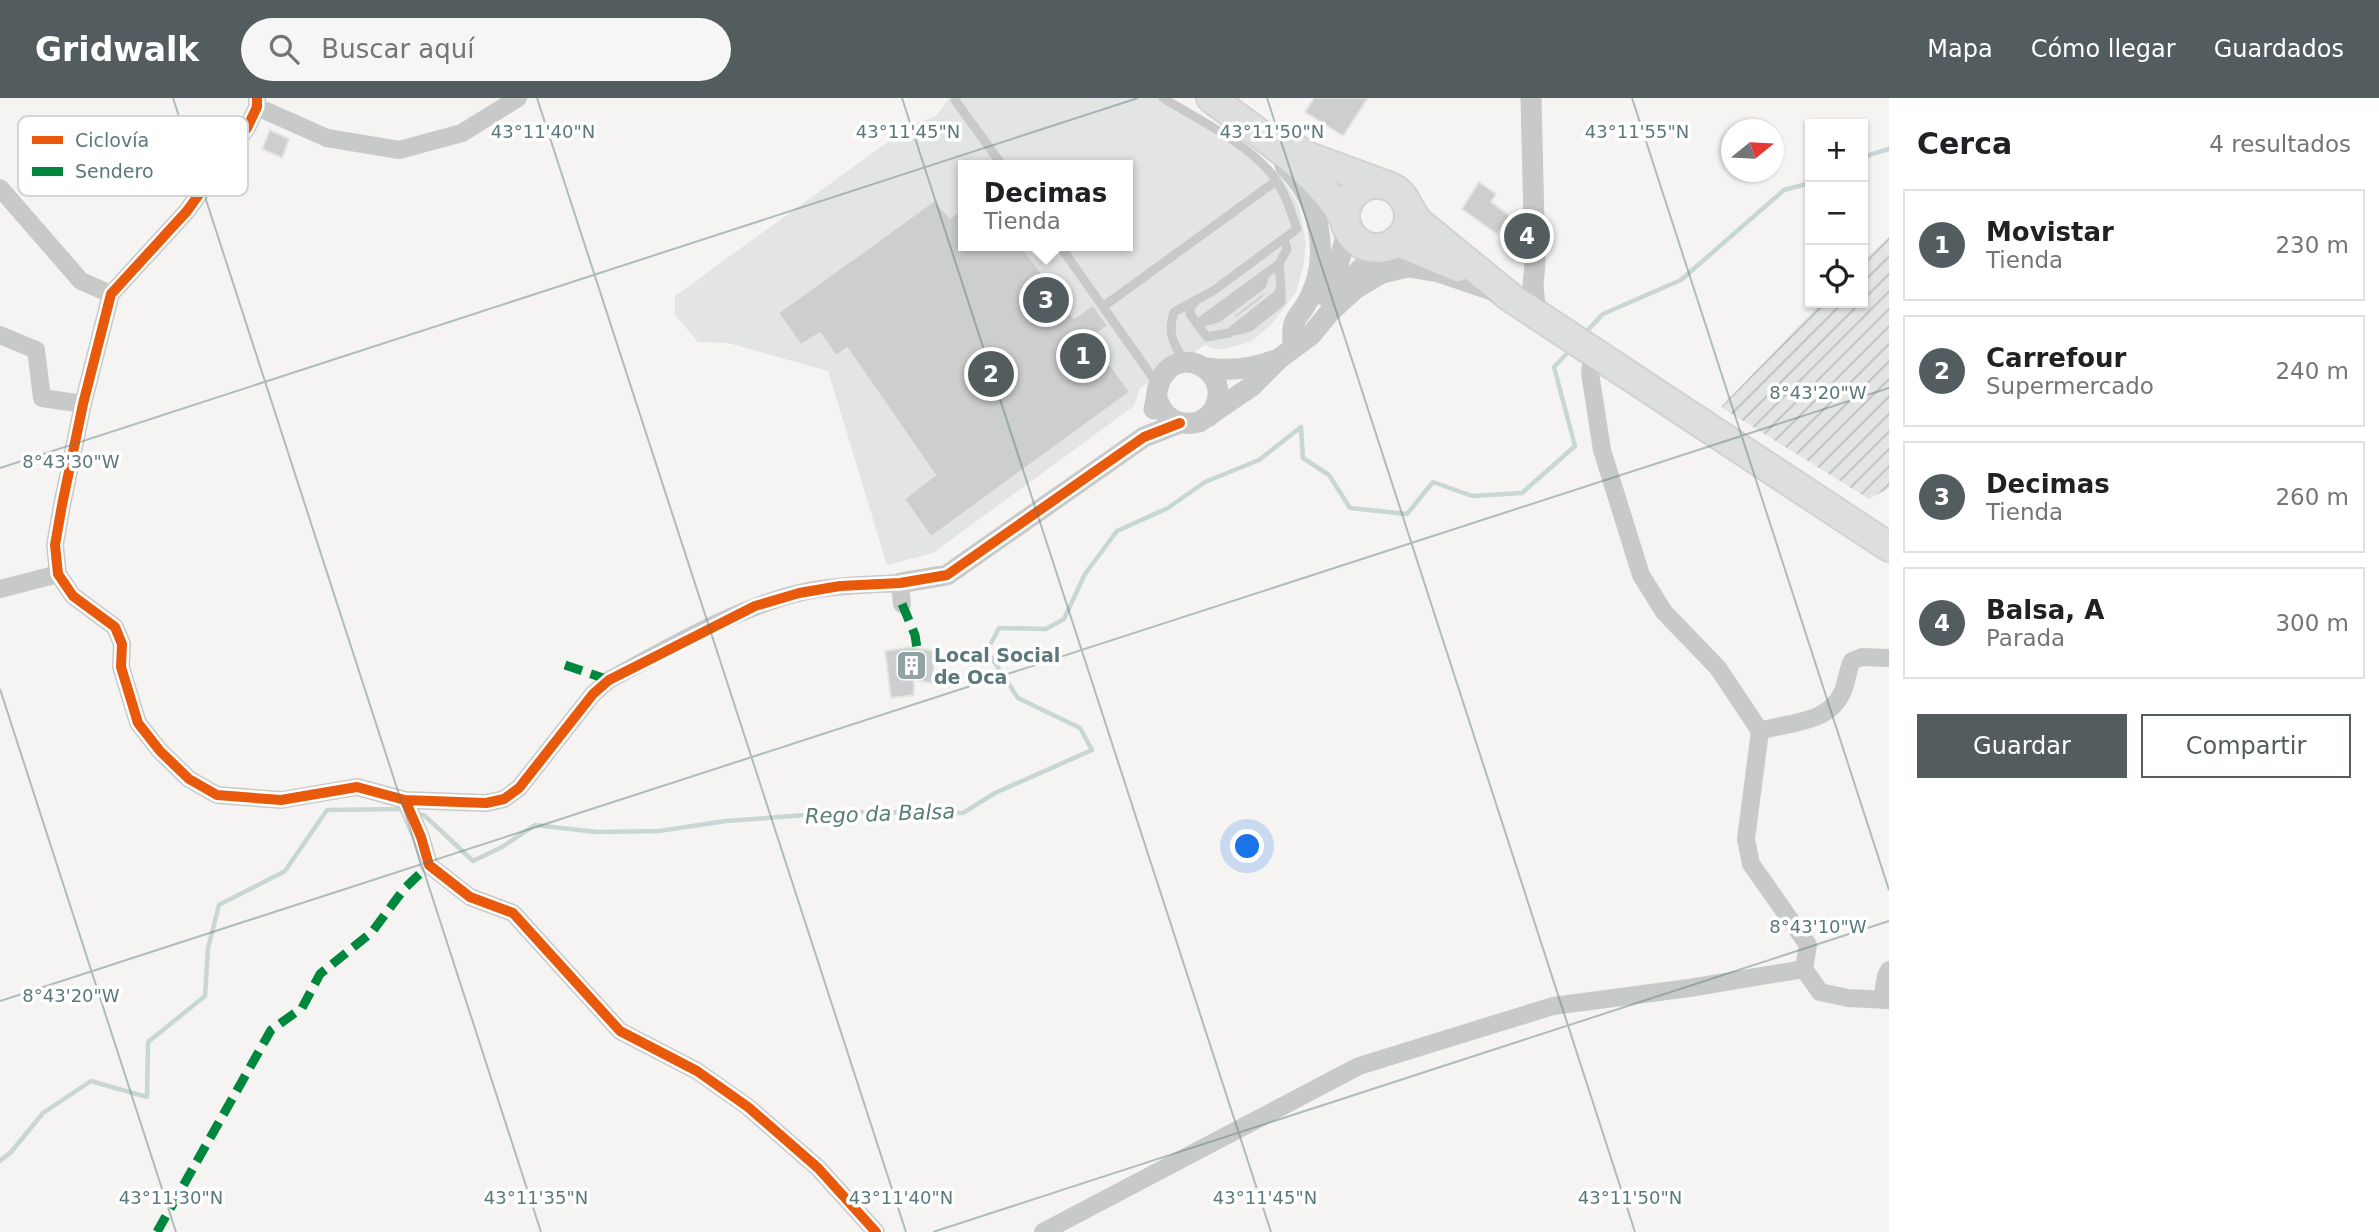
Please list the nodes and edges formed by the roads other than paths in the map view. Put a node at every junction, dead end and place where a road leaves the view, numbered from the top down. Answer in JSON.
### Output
{"nodes":[{"id":1,"x":518,"y":98,"type":"edge"},
{"id":2,"x":956,"y":98,"type":"edge"},
{"id":3,"x":1163,"y":98,"type":"edge"},
{"id":4,"x":1531,"y":98,"type":"edge"},
{"id":5,"x":257,"y":103,"type":"edge"},
{"id":6,"x":1218,"y":103,"type":"edge"},
{"id":7,"x":248,"y":126,"type":"edge"},
{"id":8,"x":998,"y":160,"type":"edge"},
{"id":9,"x":1276,"y":181,"type":"junction"},
{"id":10,"x":1385,"y":185,"type":"junction"},
{"id":11,"x":0,"y":188,"type":"edge"},
{"id":12,"x":198,"y":196,"type":"edge"},
{"id":13,"x":1406,"y":204,"type":"junction"},
{"id":14,"x":1347,"y":225,"type":"junction"},
{"id":15,"x":1284,"y":239,"type":"junction"},
{"id":16,"x":1392,"y":243,"type":"junction"},
{"id":17,"x":1064,"y":251,"type":"edge"},
{"id":18,"x":1535,"y":263,"type":"junction"},
{"id":19,"x":1279,"y":264,"type":"junction"},
{"id":20,"x":1502,"y":291,"type":"junction"},
{"id":21,"x":111,"y":294,"type":"junction"},
{"id":22,"x":1197,"y":300,"type":"junction"},
{"id":23,"x":1104,"y":306,"type":"junction"},
{"id":24,"x":1536,"y":315,"type":"junction"},
{"id":25,"x":1197,"y":324,"type":"junction"},
{"id":26,"x":0,"y":335,"type":"edge"},
{"id":27,"x":1593,"y":351,"type":"junction"},
{"id":28,"x":1287,"y":352,"type":"junction"},
{"id":29,"x":1185,"y":363,"type":"junction"},
{"id":30,"x":1206,"y":368,"type":"junction"},
{"id":31,"x":1158,"y":391,"type":"junction"},
{"id":32,"x":83,"y":404,"type":"junction"},
{"id":33,"x":1207,"y":417,"type":"junction"},
{"id":34,"x":1180,"y":423,"type":"junction"},
{"id":35,"x":1144,"y":437,"type":"junction"},
{"id":36,"x":1889,"y":547,"type":"edge"},
{"id":37,"x":58,"y":574,"type":"junction"},
{"id":38,"x":0,"y":589,"type":"edge"},
{"id":39,"x":901,"y":594,"type":"joint"},
{"id":40,"x":1889,"y":658,"type":"edge"},
{"id":41,"x":1760,"y":731,"type":"junction"},
{"id":42,"x":406,"y":800,"type":"junction"},
{"id":43,"x":1804,"y":969,"type":"junction"},
{"id":44,"x":1889,"y":970,"type":"edge"},
{"id":45,"x":1886,"y":1000,"type":"edge"},
{"id":46,"x":876,"y":1232,"type":"edge"},
{"id":47,"x":1043,"y":1232,"type":"edge"}],
"edges":[{"from":1,"to":5,"type":"street"},
{"from":2,"to":8,"type":"lane"},
{"from":3,"to":9,"type":"lane"},
{"from":4,"to":18,"type":"street"},
{"from":5,"to":7,"type":"street"},
{"from":6,"to":10,"type":"main road"},
{"from":6,"to":14,"type":"main road"},
{"from":6,"to":28,"type":"street"},
{"from":9,"to":15,"type":"lane"},
{"from":9,"to":23,"type":"lane"},
{"from":10,"to":13,"type":"main road"},
{"from":10,"to":14,"type":"main road"},
{"from":11,"to":21,"type":"street"},
{"from":12,"to":21,"type":"street"},
{"from":13,"to":16,"type":"main road"},
{"from":13,"to":20,"type":"main road"},
{"from":14,"to":16,"type":"main road"},
{"from":14,"to":28,"type":"street"},
{"from":15,"to":19,"type":"lane"},
{"from":15,"to":22,"type":"lane"},
{"from":16,"to":20,"type":"main road"},
{"from":16,"to":28,"type":"street"},
{"from":17,"to":23,"type":"lane"},
{"from":18,"to":20,"type":"street"},
{"from":18,"to":24,"type":"street"},
{"from":19,"to":25,"type":"lane"},
{"from":19,"to":25,"type":"lane"},
{"from":20,"to":24,"type":"main road"},
{"from":20,"to":28,"type":"street"},
{"from":21,"to":32,"type":"street"},
{"from":22,"to":25,"type":"lane"},
{"from":22,"to":29,"type":"lane"},
{"from":23,"to":31,"type":"lane"},
{"from":24,"to":27,"type":"main road"},
{"from":26,"to":32,"type":"street"},
{"from":27,"to":36,"type":"main road"},
{"from":27,"to":41,"type":"street"},
{"from":28,"to":30,"type":"street"},
{"from":28,"to":33,"type":"street"},
{"from":29,"to":30,"type":"street"},
{"from":29,"to":31,"type":"street"},
{"from":30,"to":33,"type":"street"},
{"from":31,"to":34,"type":"street"},
{"from":31,"to":35,"type":"street"},
{"from":32,"to":37,"type":"street"},
{"from":33,"to":34,"type":"street"},
{"from":34,"to":35,"type":"street"},
{"from":35,"to":39,"type":"street"},
{"from":37,"to":38,"type":"street"},
{"from":37,"to":42,"type":"street"},
{"from":39,"to":42,"type":"street"},
{"from":40,"to":41,"type":"street"},
{"from":41,"to":43,"type":"street"},
{"from":42,"to":46,"type":"street"},
{"from":43,"to":45,"type":"street"},
{"from":43,"to":47,"type":"street"},
{"from":44,"to":45,"type":"street"}]}
